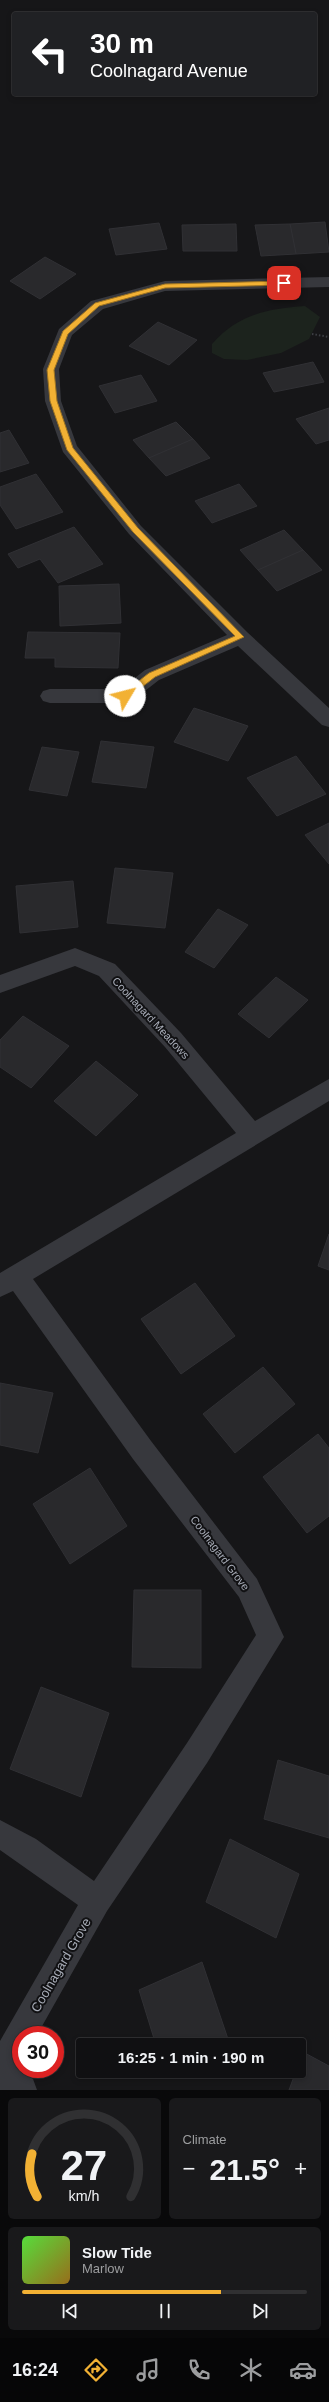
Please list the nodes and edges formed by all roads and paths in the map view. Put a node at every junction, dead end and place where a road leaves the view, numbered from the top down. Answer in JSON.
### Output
{"nodes":[{"id":1,"x":329,"y":282,"type":"edge"},
{"id":2,"x":312,"y":334,"type":"dead end"},
{"id":3,"x":329,"y":337,"type":"edge"},
{"id":4,"x":240,"y":637,"type":"junction"},
{"id":5,"x":50,"y":696,"type":"dead end"},
{"id":6,"x":329,"y":720,"type":"edge"},
{"id":7,"x":0,"y":984,"type":"edge"},
{"id":8,"x":329,"y":1089,"type":"edge"},
{"id":9,"x":252,"y":1135,"type":"junction"},
{"id":10,"x":8,"y":1281,"type":"edge"},
{"id":11,"x":0,"y":1834,"type":"edge"},
{"id":12,"x":97,"y":1901,"type":"junction"},
{"id":13,"x":0,"y":2070,"type":"edge"},
{"id":14,"x":0,"y":2074,"type":"edge"},
{"id":15,"x":22,"y":2090,"type":"edge"}],
"edges":[{"from":1,"to":4,"type":"street"},
{"from":2,"to":3,"type":"path"},
{"from":4,"to":5,"type":"street"},
{"from":4,"to":6,"type":"street"},
{"from":7,"to":9,"type":"street","name":"Coolnagard Meadows"},
{"from":8,"to":9,"type":"street"},
{"from":9,"to":10,"type":"street"},
{"from":10,"to":12,"type":"street","name":"Coolnagard Grove"},
{"from":11,"to":12,"type":"street"},
{"from":12,"to":13,"type":"street","name":"Coolnagard Grove"},
{"from":14,"to":15,"type":"street"}]}
